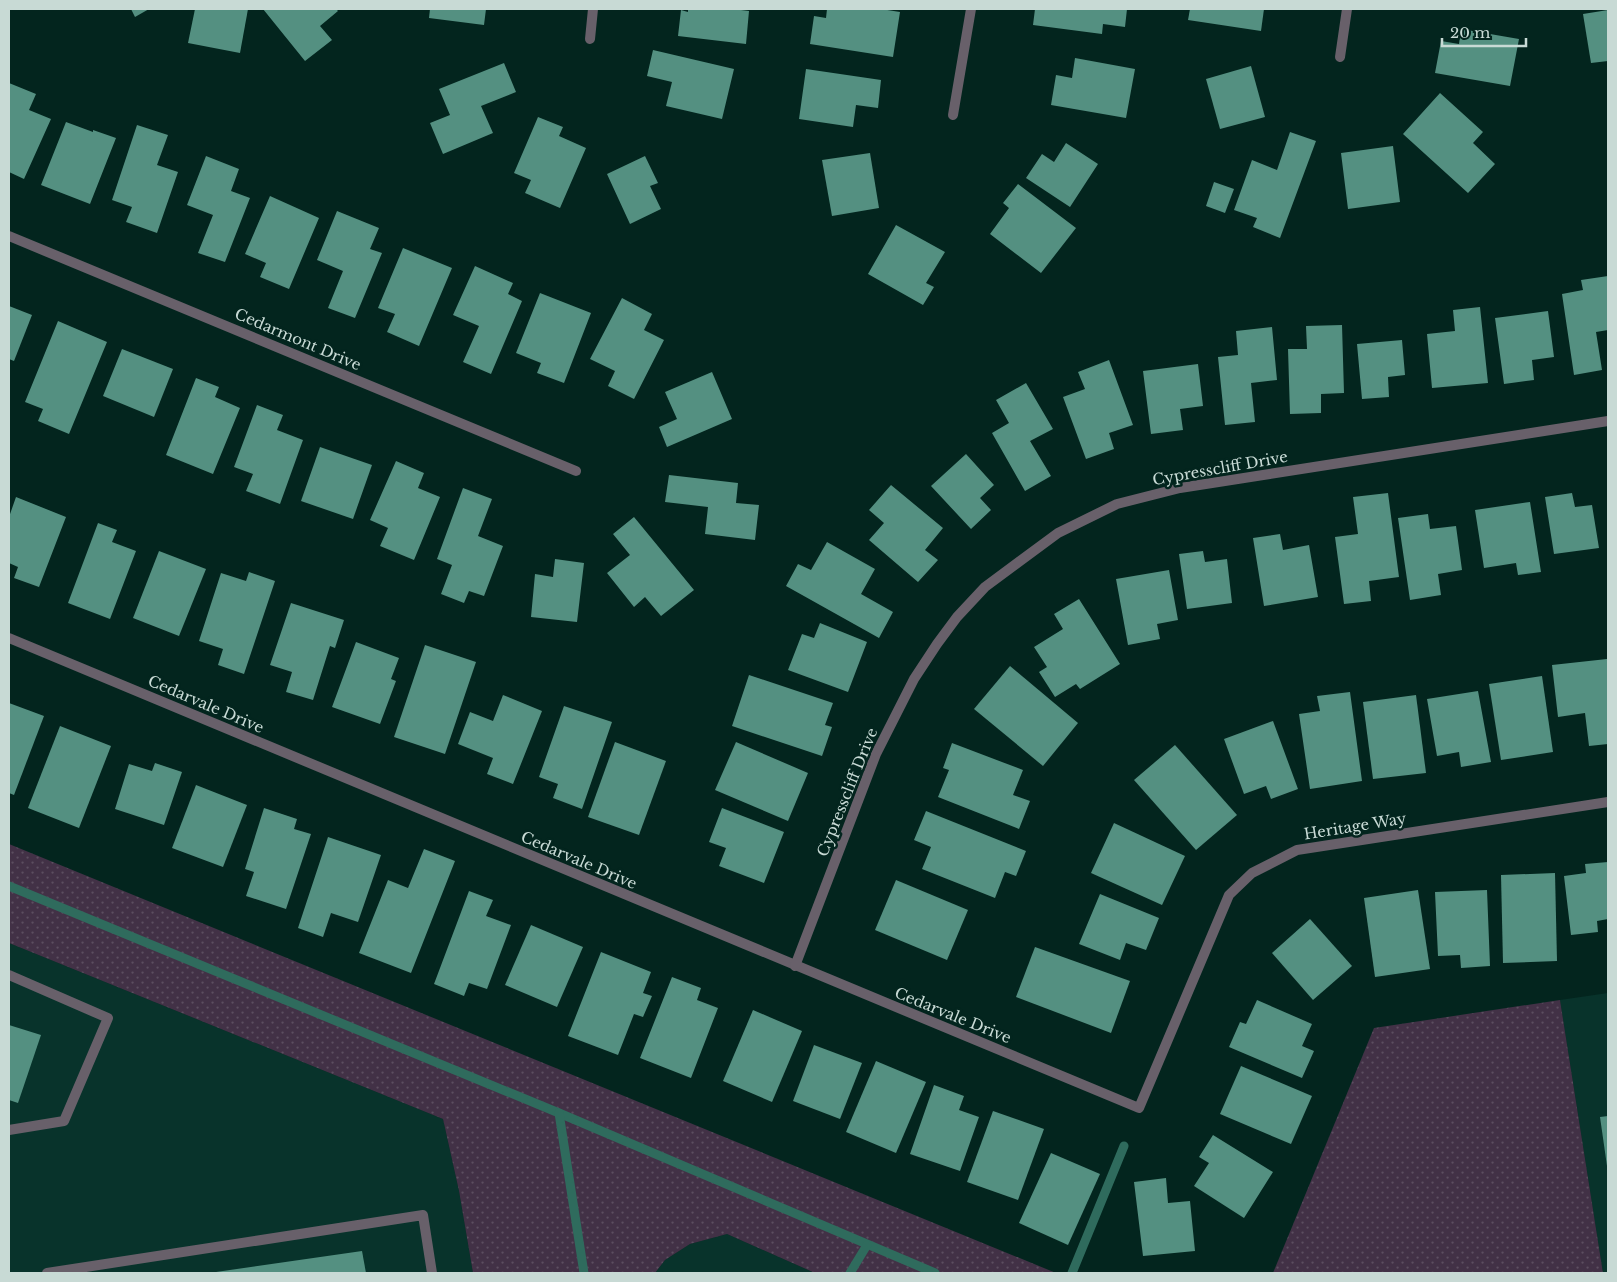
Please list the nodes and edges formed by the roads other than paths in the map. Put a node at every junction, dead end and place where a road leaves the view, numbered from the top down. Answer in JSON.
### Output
{"nodes":[{"id":1,"x":592,"y":9,"type":"edge"},
{"id":2,"x":971,"y":9,"type":"edge"},
{"id":3,"x":1347,"y":9,"type":"edge"},
{"id":4,"x":590,"y":39,"type":"dead end"},
{"id":5,"x":1340,"y":57,"type":"dead end"},
{"id":6,"x":954,"y":115,"type":"dead end"},
{"id":7,"x":9,"y":236,"type":"edge"},
{"id":8,"x":1608,"y":421,"type":"edge"},
{"id":9,"x":576,"y":471,"type":"dead end"},
{"id":10,"x":9,"y":638,"type":"edge"},
{"id":11,"x":1608,"y":802,"type":"edge"},
{"id":12,"x":795,"y":966,"type":"junction"},
{"id":13,"x":9,"y":975,"type":"edge"},
{"id":14,"x":1139,"y":1108,"type":"joint"},
{"id":15,"x":9,"y":1130,"type":"edge"},
{"id":16,"x":46,"y":1273,"type":"edge"},
{"id":17,"x":432,"y":1273,"type":"edge"}],
"edges":[{"from":1,"to":4,"type":"street"},
{"from":2,"to":6,"type":"street"},
{"from":3,"to":5,"type":"street"},
{"from":7,"to":9,"type":"street","name":"Cedarmont Drive"},
{"from":8,"to":12,"type":"street","name":"Cypresscliff Drive"},
{"from":10,"to":12,"type":"street","name":"Cedarvale Drive"},
{"from":11,"to":14,"type":"street","name":"Heritage Way"},
{"from":12,"to":14,"type":"street","name":"Cedarvale Drive"},
{"from":13,"to":15,"type":"street"},
{"from":16,"to":17,"type":"street"}]}
